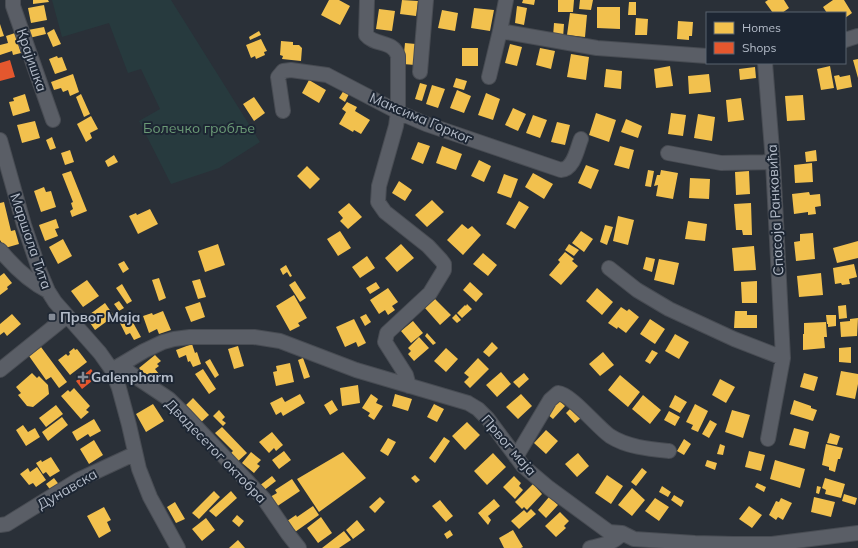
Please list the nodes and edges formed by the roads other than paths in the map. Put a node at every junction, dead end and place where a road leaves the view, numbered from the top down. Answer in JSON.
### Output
{"nodes":[{"id":1,"x":13,"y":0,"type":"edge"},
{"id":2,"x":367,"y":0,"type":"edge"},
{"id":3,"x":426,"y":0,"type":"edge"},
{"id":4,"x":506,"y":0,"type":"edge"},
{"id":5,"x":500,"y":31,"type":"junction"},
{"id":6,"x":858,"y":36,"type":"edge"},
{"id":7,"x":846,"y":40,"type":"edge"},
{"id":8,"x":706,"y":56,"type":"edge"},
{"id":9,"x":765,"y":64,"type":"edge"},
{"id":10,"x":420,"y":72,"type":"dead end"},
{"id":11,"x":489,"y":77,"type":"dead end"},
{"id":12,"x":283,"y":110,"type":"dead end"},
{"id":13,"x":398,"y":112,"type":"junction"},
{"id":14,"x":54,"y":120,"type":"dead end"},
{"id":15,"x":581,"y":139,"type":"dead end"},
{"id":16,"x":0,"y":140,"type":"edge"},
{"id":17,"x":668,"y":153,"type":"dead end"},
{"id":18,"x":773,"y":162,"type":"junction"},
{"id":19,"x":0,"y":250,"type":"edge"},
{"id":20,"x":610,"y":268,"type":"dead end"},
{"id":21,"x":48,"y":291,"type":"junction"},
{"id":22,"x":67,"y":316,"type":"junction"},
{"id":23,"x":783,"y":358,"type":"junction"},
{"id":24,"x":117,"y":368,"type":"junction"},
{"id":25,"x":0,"y":370,"type":"edge"},
{"id":26,"x":409,"y":386,"type":"junction"},
{"id":27,"x":768,"y":439,"type":"dead end"},
{"id":28,"x":669,"y":452,"type":"dead end"},
{"id":29,"x":134,"y":454,"type":"junction"},
{"id":30,"x":516,"y":457,"type":"junction"},
{"id":31,"x":0,"y":525,"type":"edge"},
{"id":32,"x":622,"y":533,"type":"junction"},
{"id":33,"x":858,"y":533,"type":"edge"},
{"id":34,"x":734,"y":546,"type":"edge"},
{"id":35,"x":178,"y":548,"type":"edge"},
{"id":36,"x":300,"y":548,"type":"edge"},
{"id":37,"x":590,"y":548,"type":"edge"}],
"edges":[{"from":1,"to":14,"type":"street","name":"Крајишка"},
{"from":2,"to":13,"type":"street"},
{"from":3,"to":10,"type":"street"},
{"from":4,"to":5,"type":"street"},
{"from":5,"to":8,"type":"street"},
{"from":5,"to":11,"type":"street"},
{"from":6,"to":7,"type":"street"},
{"from":9,"to":18,"type":"street","name":"Спасоја Ранковића"},
{"from":12,"to":13,"type":"street","name":"Максима Горког"},
{"from":13,"to":15,"type":"street","name":"Максима Горког"},
{"from":13,"to":26,"type":"street"},
{"from":16,"to":21,"type":"street","name":"Маршала Тита"},
{"from":17,"to":18,"type":"street"},
{"from":18,"to":23,"type":"street","name":"Спасоја Ранковића"},
{"from":19,"to":21,"type":"street"},
{"from":20,"to":23,"type":"street"},
{"from":21,"to":22,"type":"street","name":"Маршала Тита"},
{"from":22,"to":24,"type":"street","name":"Маршала Тита"},
{"from":22,"to":25,"type":"street"},
{"from":23,"to":27,"type":"street","name":"Спасоја Ранковића"},
{"from":24,"to":26,"type":"street","name":"Првог маја"},
{"from":24,"to":29,"type":"street","name":"Маршала Тита"},
{"from":24,"to":36,"type":"street","name":"Двадесетог октобра"},
{"from":26,"to":30,"type":"street","name":"Првог маја"},
{"from":28,"to":30,"type":"street"},
{"from":29,"to":31,"type":"street","name":"Дунавска"},
{"from":29,"to":35,"type":"street","name":"Маршала Тита"},
{"from":30,"to":32,"type":"street","name":"Првог маја"},
{"from":32,"to":34,"type":"street","name":"Првог маја"},
{"from":32,"to":37,"type":"street"},
{"from":33,"to":34,"type":"street","name":"Првог маја"}]}
